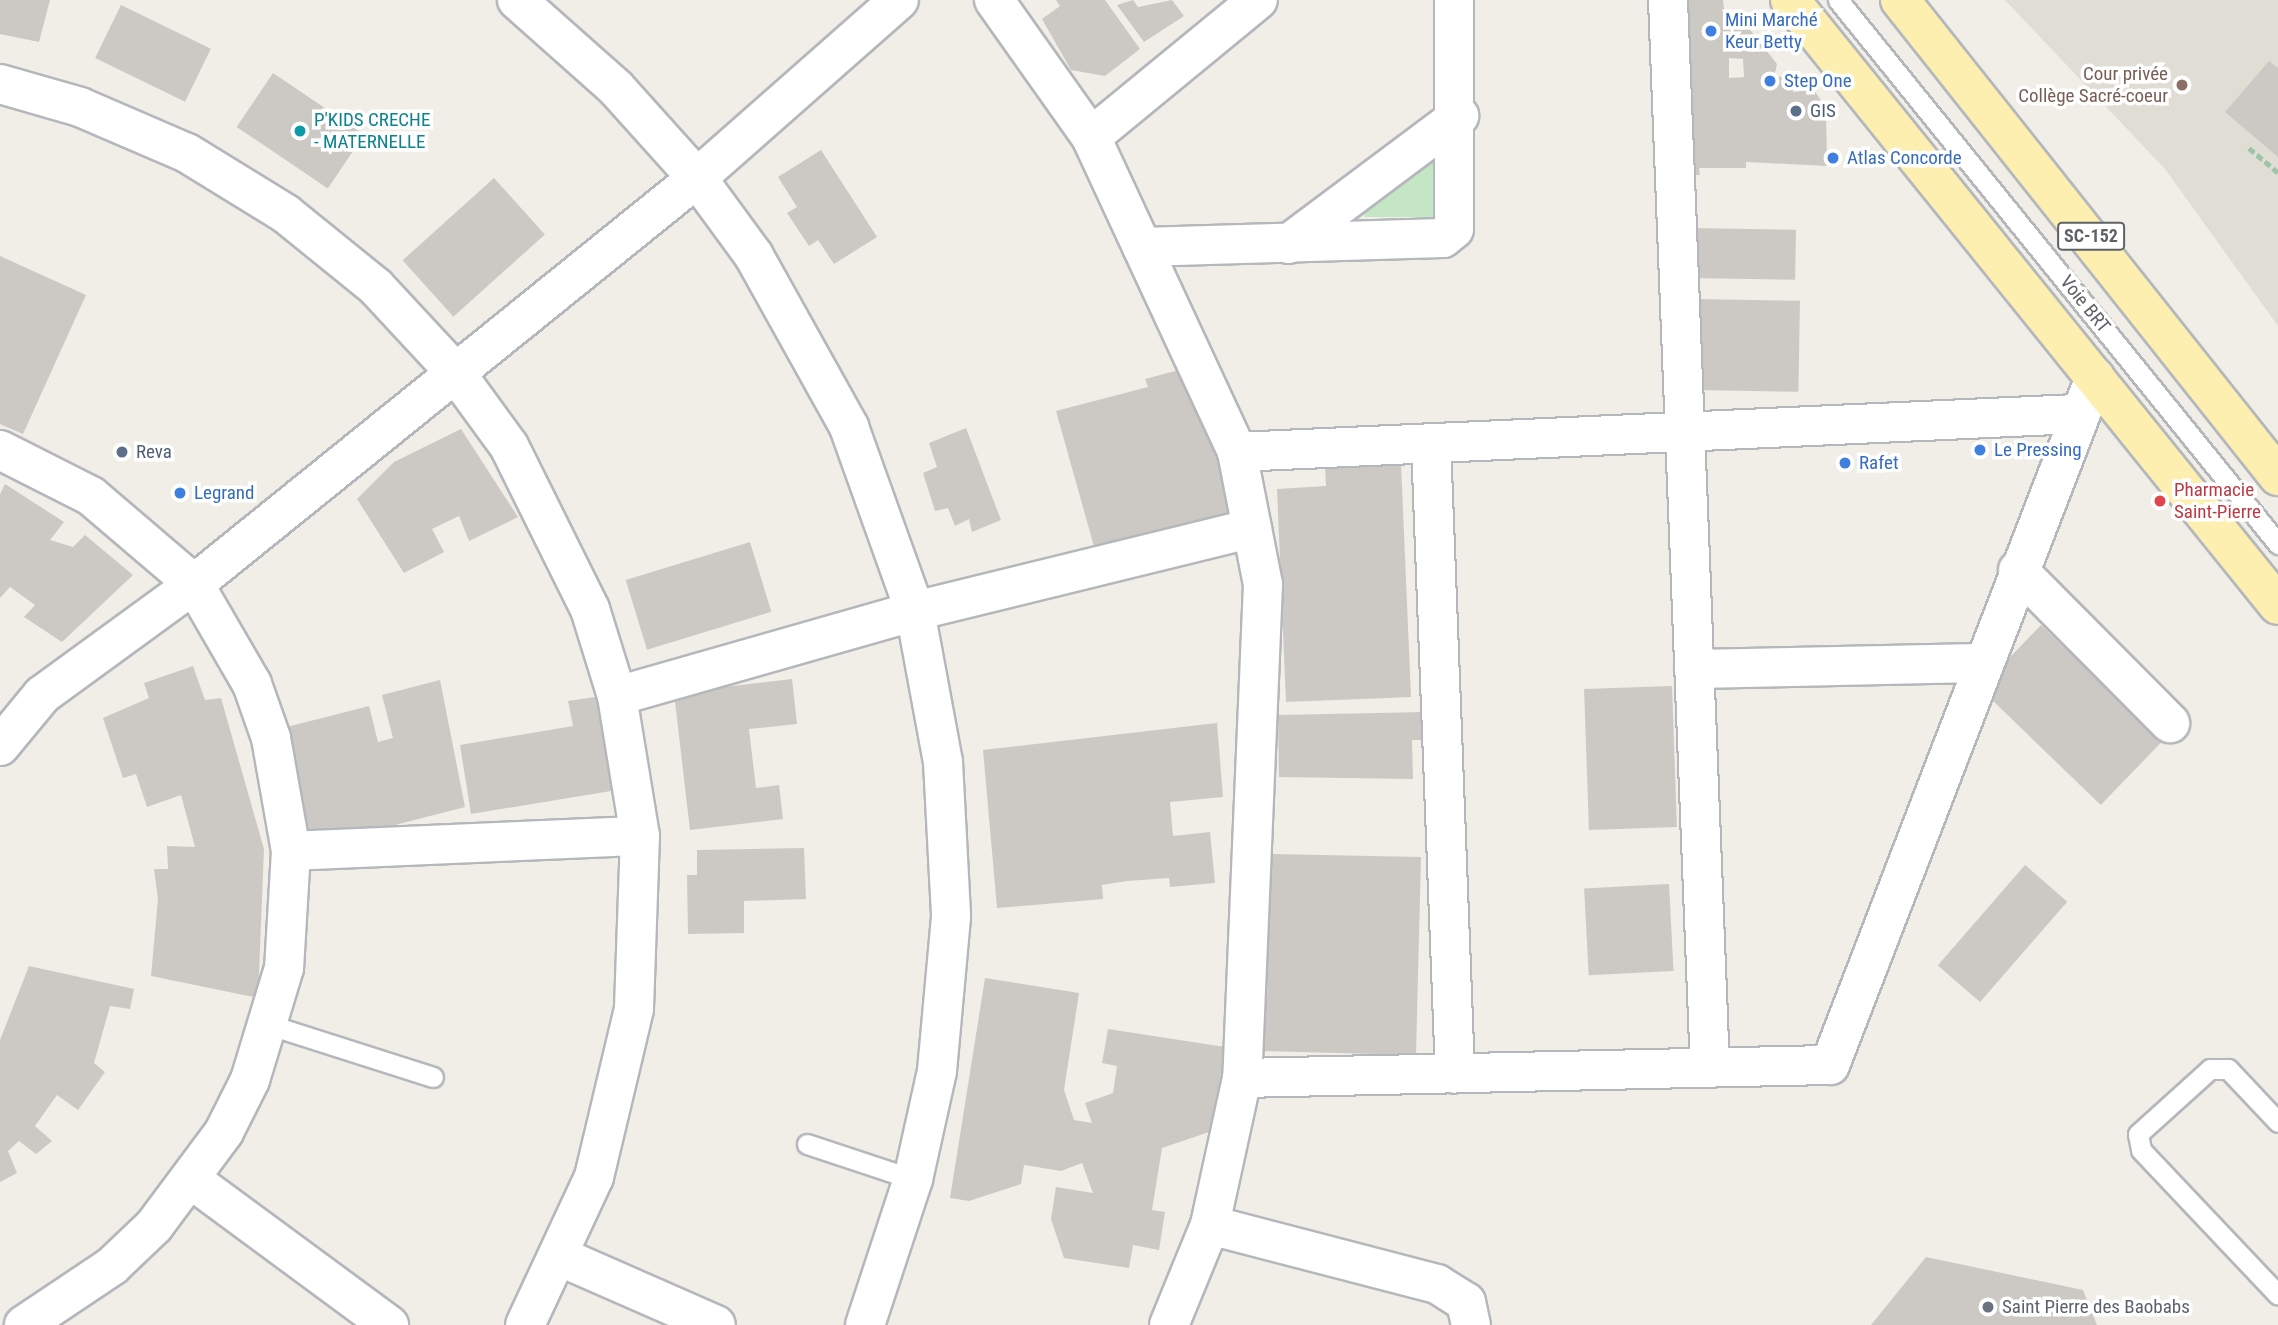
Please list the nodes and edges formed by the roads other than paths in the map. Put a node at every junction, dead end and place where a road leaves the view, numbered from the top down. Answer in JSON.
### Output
{"nodes":[{"id":1,"x":517,"y":0,"type":"edge"},
{"id":2,"x":899,"y":0,"type":"edge"},
{"id":3,"x":994,"y":0,"type":"edge"},
{"id":4,"x":1258,"y":0,"type":"edge"},
{"id":5,"x":1454,"y":0,"type":"edge"},
{"id":6,"x":1668,"y":0,"type":"edge"},
{"id":7,"x":1790,"y":0,"type":"edge"},
{"id":8,"x":1838,"y":0,"type":"edge"},
{"id":9,"x":1900,"y":0,"type":"edge"},
{"id":10,"x":0,"y":84,"type":"edge"},
{"id":11,"x":1459,"y":116,"type":"junction"},
{"id":12,"x":1091,"y":136,"type":"junction"},
{"id":13,"x":697,"y":178,"type":"junction"},
{"id":14,"x":1288,"y":244,"type":"junction"},
{"id":15,"x":1143,"y":247,"type":"junction"},
{"id":16,"x":455,"y":372,"type":"junction"},
{"id":17,"x":2095,"y":377,"type":"junction"},
{"id":18,"x":2078,"y":414,"type":"junction"},
{"id":19,"x":1685,"y":431,"type":"junction"},
{"id":20,"x":1431,"y":443,"type":"junction"},
{"id":21,"x":0,"y":450,"type":"edge"},
{"id":22,"x":1237,"y":452,"type":"junction"},
{"id":23,"x":2278,"y":476,"type":"edge"},
{"id":24,"x":1252,"y":528,"type":"junction"},
{"id":25,"x":2278,"y":544,"type":"edge"},
{"id":26,"x":2018,"y":570,"type":"junction"},
{"id":27,"x":194,"y":584,"type":"junction"},
{"id":28,"x":2278,"y":605,"type":"edge"},
{"id":29,"x":915,"y":611,"type":"junction"},
{"id":30,"x":1982,"y":663,"type":"junction"},
{"id":31,"x":1694,"y":670,"type":"junction"},
{"id":32,"x":42,"y":695,"type":"junction"},
{"id":33,"x":617,"y":696,"type":"junction"},
{"id":34,"x":0,"y":710,"type":"edge"},
{"id":35,"x":2170,"y":723,"type":"dead end"},
{"id":36,"x":0,"y":746,"type":"edge"},
{"id":37,"x":640,"y":836,"type":"junction"},
{"id":38,"x":291,"y":852,"type":"junction"},
{"id":39,"x":270,"y":1024,"type":"junction"},
{"id":40,"x":1710,"y":1068,"type":"junction"},
{"id":41,"x":1455,"y":1074,"type":"junction"},
{"id":42,"x":433,"y":1077,"type":"dead end"},
{"id":43,"x":1242,"y":1078,"type":"junction"},
{"id":44,"x":2278,"y":1122,"type":"edge"},
{"id":45,"x":807,"y":1144,"type":"dead end"},
{"id":46,"x":913,"y":1179,"type":"junction"},
{"id":47,"x":192,"y":1180,"type":"junction"},
{"id":48,"x":1209,"y":1225,"type":"junction"},
{"id":49,"x":561,"y":1257,"type":"junction"},
{"id":50,"x":2278,"y":1295,"type":"edge"},
{"id":51,"x":24,"y":1325,"type":"edge"},
{"id":52,"x":389,"y":1325,"type":"edge"},
{"id":53,"x":525,"y":1325,"type":"edge"},
{"id":54,"x":716,"y":1325,"type":"edge"},
{"id":55,"x":864,"y":1325,"type":"edge"},
{"id":56,"x":1170,"y":1325,"type":"edge"},
{"id":57,"x":1471,"y":1325,"type":"edge"}],
"edges":[{"from":1,"to":13,"type":"street"},
{"from":2,"to":13,"type":"street"},
{"from":3,"to":12,"type":"street"},
{"from":4,"to":12,"type":"street"},
{"from":5,"to":11,"type":"street"},
{"from":6,"to":19,"type":"street"},
{"from":7,"to":17,"type":"main road"},
{"from":8,"to":25,"type":"lane","name":"Voie BRT"},
{"from":9,"to":23,"type":"main road","number":"SC-152"},
{"from":10,"to":16,"type":"street"},
{"from":11,"to":14,"type":"street"},
{"from":11,"to":14,"type":"street"},
{"from":12,"to":15,"type":"street"},
{"from":13,"to":16,"type":"street"},
{"from":13,"to":29,"type":"street"},
{"from":14,"to":15,"type":"street"},
{"from":15,"to":22,"type":"street"},
{"from":16,"to":27,"type":"street"},
{"from":16,"to":33,"type":"street"},
{"from":17,"to":18,"type":"street"},
{"from":17,"to":28,"type":"main road"},
{"from":18,"to":19,"type":"street"},
{"from":18,"to":26,"type":"street"},
{"from":19,"to":20,"type":"street"},
{"from":19,"to":31,"type":"street"},
{"from":20,"to":22,"type":"street"},
{"from":20,"to":41,"type":"street"},
{"from":21,"to":27,"type":"street"},
{"from":22,"to":24,"type":"street"},
{"from":24,"to":29,"type":"street"},
{"from":24,"to":43,"type":"street"},
{"from":26,"to":30,"type":"street"},
{"from":26,"to":35,"type":"street"},
{"from":27,"to":32,"type":"street"},
{"from":27,"to":38,"type":"street"},
{"from":29,"to":33,"type":"street"},
{"from":29,"to":46,"type":"street"},
{"from":30,"to":31,"type":"street"},
{"from":30,"to":40,"type":"street"},
{"from":31,"to":40,"type":"street"},
{"from":32,"to":34,"type":"street"},
{"from":32,"to":36,"type":"street"},
{"from":33,"to":37,"type":"street"},
{"from":37,"to":38,"type":"street"},
{"from":37,"to":49,"type":"street"},
{"from":38,"to":39,"type":"street"},
{"from":39,"to":42,"type":"lane"},
{"from":39,"to":47,"type":"street"},
{"from":40,"to":41,"type":"street"},
{"from":41,"to":43,"type":"street"},
{"from":43,"to":48,"type":"street"},
{"from":44,"to":50,"type":"lane"},
{"from":45,"to":46,"type":"lane"},
{"from":46,"to":55,"type":"street"},
{"from":47,"to":51,"type":"street"},
{"from":47,"to":52,"type":"street"},
{"from":48,"to":56,"type":"street"},
{"from":48,"to":57,"type":"street"},
{"from":49,"to":53,"type":"street"},
{"from":49,"to":54,"type":"street"}]}
